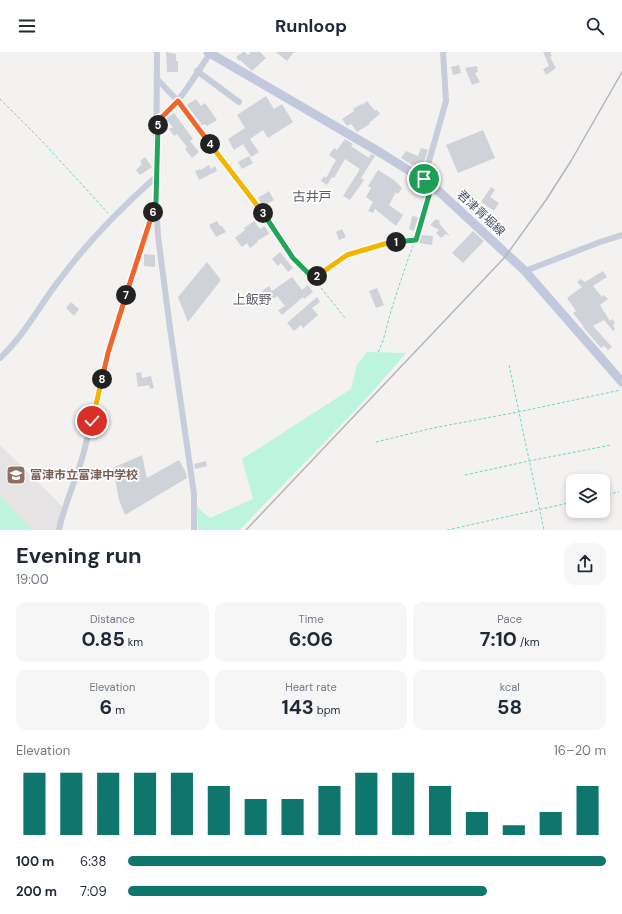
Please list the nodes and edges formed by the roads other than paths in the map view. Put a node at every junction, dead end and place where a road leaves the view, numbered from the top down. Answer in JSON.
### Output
{"nodes":[{"id":1,"x":157,"y":52,"type":"edge"},
{"id":2,"x":210,"y":52,"type":"edge"},
{"id":3,"x":443,"y":52,"type":"edge"},
{"id":4,"x":197,"y":71,"type":"junction"},
{"id":5,"x":157,"y":79,"type":"junction"},
{"id":6,"x":178,"y":101,"type":"junction"},
{"id":7,"x":239,"y":102,"type":"dead end"},
{"id":8,"x":158,"y":118,"type":"junction"},
{"id":9,"x":157,"y":176,"type":"junction"},
{"id":10,"x":424,"y":179,"type":"junction"},
{"id":11,"x":432,"y":185,"type":"junction"},
{"id":12,"x":156,"y":202,"type":"junction"},
{"id":13,"x":622,"y":235,"type":"edge"},
{"id":14,"x":525,"y":271,"type":"junction"},
{"id":15,"x":0,"y":358,"type":"edge"},
{"id":16,"x":622,"y":382,"type":"edge"},
{"id":17,"x":59,"y":530,"type":"edge"},
{"id":18,"x":194,"y":530,"type":"edge"}],
"edges":[{"from":1,"to":5,"type":"street"},
{"from":2,"to":4,"type":"street"},
{"from":2,"to":10,"type":"main road","name":"君津青堀線"},
{"from":3,"to":10,"type":"street"},
{"from":4,"to":6,"type":"street"},
{"from":4,"to":7,"type":"street"},
{"from":5,"to":6,"type":"street"},
{"from":5,"to":8,"type":"street"},
{"from":6,"to":8,"type":"street"},
{"from":6,"to":11,"type":"street"},
{"from":8,"to":9,"type":"street"},
{"from":9,"to":12,"type":"street"},
{"from":9,"to":15,"type":"street"},
{"from":10,"to":11,"type":"main road","name":"君津青堀線"},
{"from":11,"to":14,"type":"main road","name":"君津青堀線"},
{"from":12,"to":17,"type":"street"},
{"from":12,"to":18,"type":"street"},
{"from":13,"to":14,"type":"street"},
{"from":14,"to":16,"type":"main road","name":"君津青堀線"}]}
